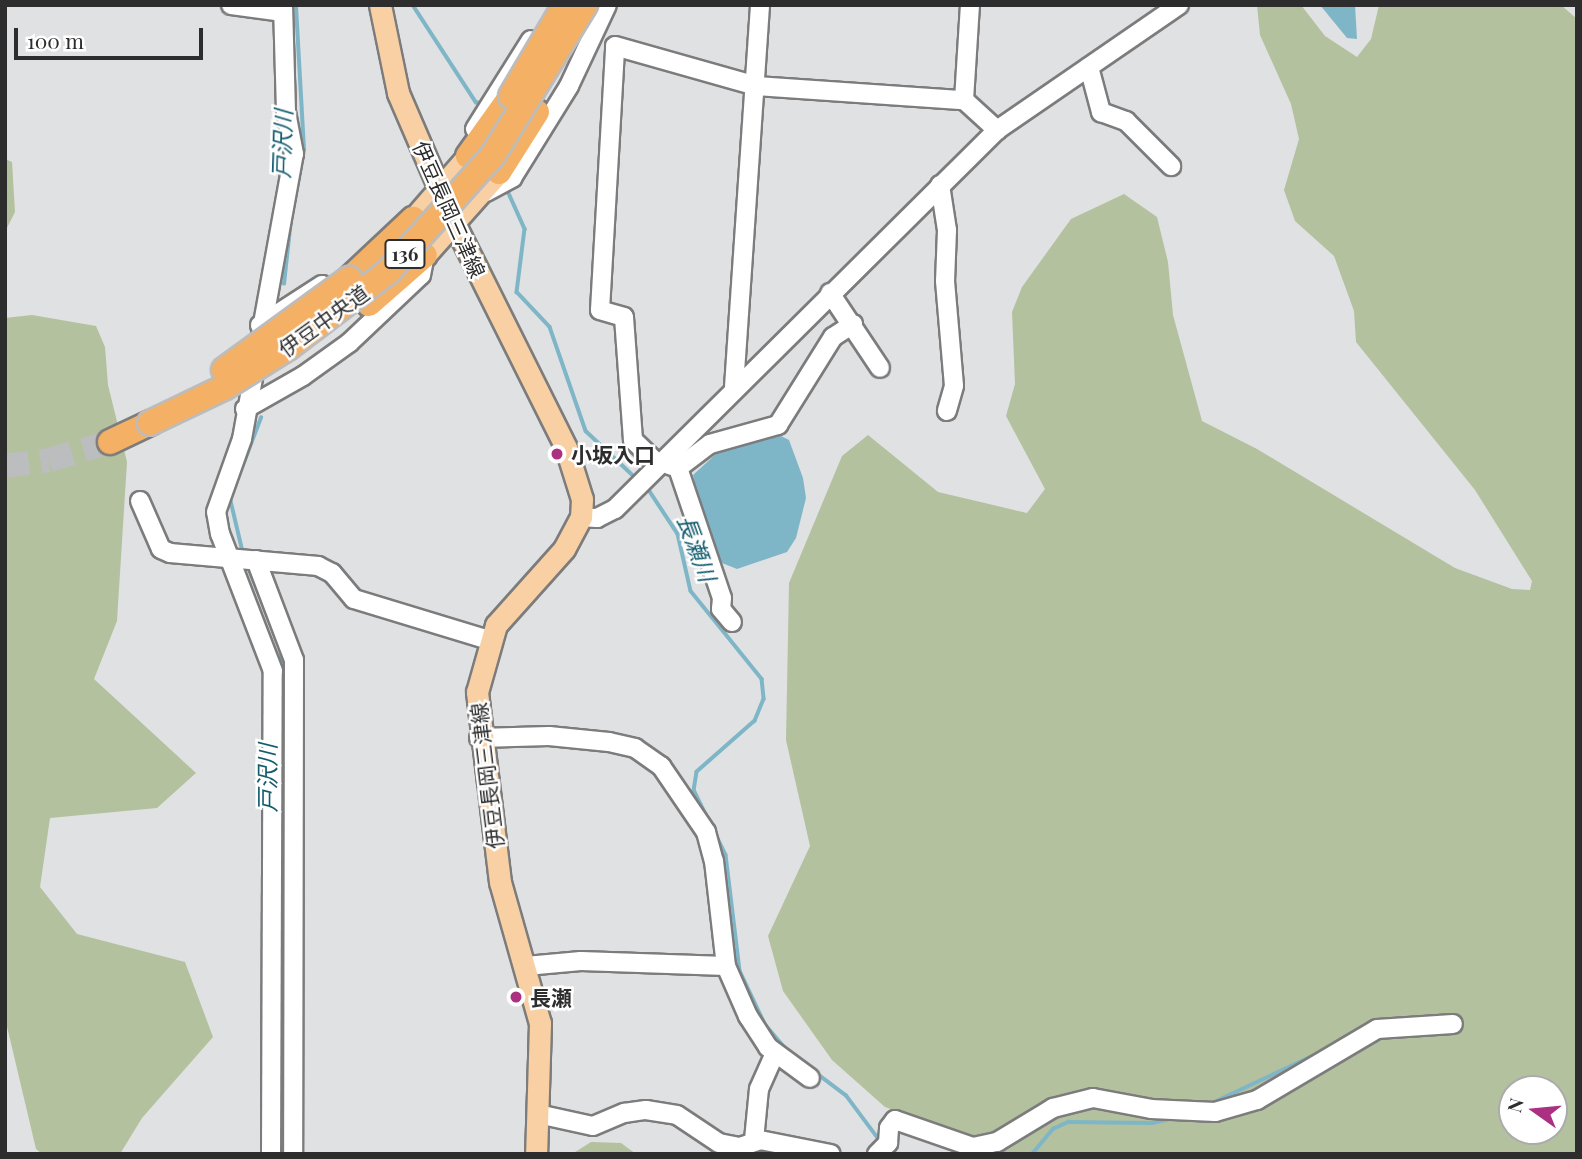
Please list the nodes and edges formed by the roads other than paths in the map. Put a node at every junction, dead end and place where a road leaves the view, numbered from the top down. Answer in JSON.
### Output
{"nodes":[{"id":1,"x":231,"y":5,"type":"edge"},
{"id":2,"x":380,"y":5,"type":"edge"},
{"id":3,"x":552,"y":5,"type":"edge"},
{"id":4,"x":565,"y":5,"type":"edge"},
{"id":5,"x":577,"y":5,"type":"edge"},
{"id":6,"x":585,"y":5,"type":"edge"},
{"id":7,"x":594,"y":5,"type":"edge"},
{"id":8,"x":607,"y":5,"type":"edge"},
{"id":9,"x":760,"y":5,"type":"edge"},
{"id":10,"x":970,"y":5,"type":"edge"},
{"id":11,"x":1179,"y":5,"type":"edge"},
{"id":12,"x":283,"y":8,"type":"edge"},
{"id":13,"x":537,"y":29,"type":"junction"},
{"id":14,"x":594,"y":40,"type":"junction"},
{"id":15,"x":615,"y":46,"type":"junction"},
{"id":16,"x":1089,"y":67,"type":"junction"},
{"id":17,"x":756,"y":86,"type":"junction"},
{"id":18,"x":964,"y":100,"type":"junction"},
{"id":19,"x":997,"y":130,"type":"junction"},
{"id":20,"x":468,"y":156,"type":"junction"},
{"id":21,"x":1171,"y":166,"type":"dead end"},
{"id":22,"x":499,"y":172,"type":"joint"},
{"id":23,"x":940,"y":185,"type":"junction"},
{"id":24,"x":441,"y":188,"type":"junction"},
{"id":25,"x":480,"y":195,"type":"junction"},
{"id":26,"x":413,"y":219,"type":"junction"},
{"id":27,"x":454,"y":223,"type":"junction"},
{"id":28,"x":425,"y":255,"type":"junction"},
{"id":29,"x":830,"y":293,"type":"junction"},
{"id":30,"x":853,"y":324,"type":"junction"},
{"id":31,"x":260,"y":326,"type":"junction"},
{"id":32,"x":880,"y":368,"type":"dead end"},
{"id":33,"x":734,"y":387,"type":"junction"},
{"id":34,"x":190,"y":396,"type":"junction"},
{"id":35,"x":245,"y":409,"type":"junction"},
{"id":36,"x":947,"y":411,"type":"dead end"},
{"id":37,"x":155,"y":419,"type":"junction"},
{"id":38,"x":108,"y":439,"type":"tunnel mouth"},
{"id":39,"x":656,"y":466,"type":"junction"},
{"id":40,"x":678,"y":468,"type":"junction"},
{"id":41,"x":140,"y":501,"type":"dead end"},
{"id":42,"x":581,"y":517,"type":"junction"},
{"id":43,"x":243,"y":559,"type":"junction"},
{"id":44,"x":732,"y":622,"type":"dead end"},
{"id":45,"x":489,"y":640,"type":"junction"},
{"id":46,"x":479,"y":738,"type":"junction"},
{"id":47,"x":526,"y":966,"type":"junction"},
{"id":48,"x":726,"y":966,"type":"junction"},
{"id":49,"x":1453,"y":1024,"type":"dead end"},
{"id":50,"x":775,"y":1053,"type":"junction"},
{"id":51,"x":810,"y":1078,"type":"dead end"},
{"id":52,"x":538,"y":1114,"type":"junction"},
{"id":53,"x":754,"y":1140,"type":"junction"},
{"id":54,"x":882,"y":1149,"type":"edge"},
{"id":55,"x":803,"y":1151,"type":"edge"},
{"id":56,"x":271,"y":1154,"type":"edge"},
{"id":57,"x":293,"y":1154,"type":"edge"},
{"id":58,"x":536,"y":1154,"type":"edge"},
{"id":59,"x":831,"y":1154,"type":"edge"}],
"edges":[{"from":1,"to":12,"type":"street"},
{"from":2,"to":24,"type":"main road","name":"伊豆長岡三津線"},
{"from":3,"to":13,"type":"street"},
{"from":4,"to":20,"type":"highway","bridge":true},
{"from":5,"to":34,"type":"highway","name":"伊豆中央道","number":"136"},
{"from":6,"to":37,"type":"highway","name":"伊豆中央道","number":"136","bridge":true},
{"from":7,"to":22,"type":"highway"},
{"from":8,"to":14,"type":"street"},
{"from":9,"to":17,"type":"street"},
{"from":10,"to":18,"type":"street"},
{"from":11,"to":16,"type":"street"},
{"from":12,"to":31,"type":"street"},
{"from":13,"to":14,"type":"street"},
{"from":13,"to":20,"type":"street"},
{"from":14,"to":15,"type":"street"},
{"from":14,"to":25,"type":"street"},
{"from":15,"to":17,"type":"street"},
{"from":15,"to":39,"type":"street"},
{"from":16,"to":19,"type":"street"},
{"from":16,"to":21,"type":"street"},
{"from":17,"to":18,"type":"street"},
{"from":17,"to":33,"type":"street"},
{"from":18,"to":19,"type":"street"},
{"from":19,"to":23,"type":"street"},
{"from":20,"to":24,"type":"main road"},
{"from":22,"to":25,"type":"main road"},
{"from":23,"to":29,"type":"street"},
{"from":23,"to":36,"type":"street"},
{"from":24,"to":26,"type":"main road"},
{"from":24,"to":27,"type":"main road","name":"伊豆長岡三津線"},
{"from":25,"to":27,"type":"main road"},
{"from":26,"to":31,"type":"street"},
{"from":26,"to":34,"type":"highway","bridge":true},
{"from":27,"to":28,"type":"main road"},
{"from":27,"to":42,"type":"main road","name":"伊豆長岡三津線"},
{"from":28,"to":35,"type":"street"},
{"from":28,"to":37,"type":"highway"},
{"from":29,"to":30,"type":"street"},
{"from":29,"to":33,"type":"street"},
{"from":30,"to":32,"type":"street"},
{"from":30,"to":40,"type":"street"},
{"from":31,"to":35,"type":"street"},
{"from":33,"to":39,"type":"street"},
{"from":34,"to":37,"type":"highway","name":"伊豆中央道","number":"136"},
{"from":35,"to":43,"type":"street"},
{"from":37,"to":38,"type":"highway","name":"伊豆中央道","number":"136"},
{"from":39,"to":40,"type":"street"},
{"from":39,"to":42,"type":"street"},
{"from":40,"to":44,"type":"street"},
{"from":41,"to":43,"type":"street"},
{"from":42,"to":45,"type":"main road","name":"伊豆長岡三津線"},
{"from":43,"to":45,"type":"street"},
{"from":43,"to":56,"type":"street"},
{"from":43,"to":57,"type":"street"},
{"from":45,"to":46,"type":"main road","name":"伊豆長岡三津線"},
{"from":46,"to":47,"type":"main road","name":"伊豆長岡三津線"},
{"from":46,"to":48,"type":"street"},
{"from":47,"to":48,"type":"street"},
{"from":47,"to":52,"type":"main road","name":"伊豆長岡三津線"},
{"from":48,"to":50,"type":"street"},
{"from":49,"to":54,"type":"street"},
{"from":50,"to":51,"type":"street"},
{"from":50,"to":53,"type":"street"},
{"from":52,"to":53,"type":"street"},
{"from":52,"to":58,"type":"main road","name":"伊豆長岡三津線"},
{"from":53,"to":55,"type":"street"},
{"from":55,"to":59,"type":"street"}]}
